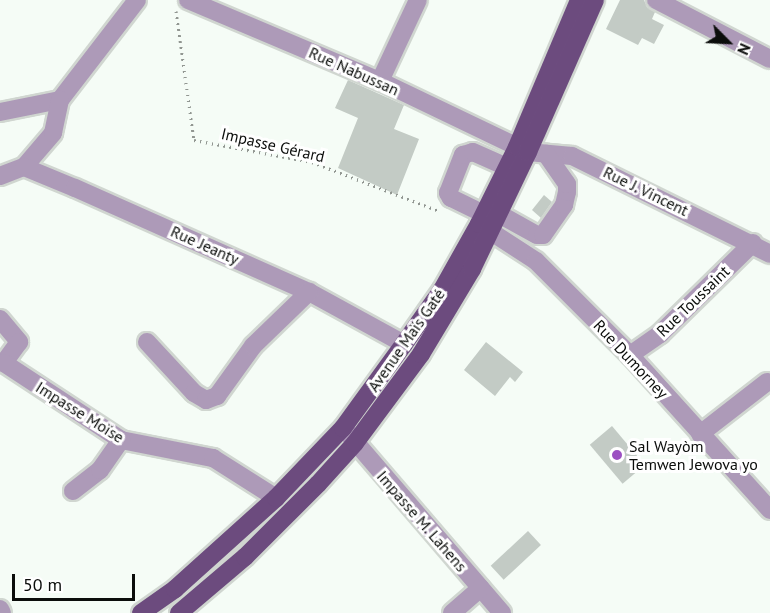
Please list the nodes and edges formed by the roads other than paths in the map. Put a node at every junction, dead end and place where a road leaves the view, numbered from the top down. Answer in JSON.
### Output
{"nodes":[{"id":1,"x":137,"y":0,"type":"edge"},
{"id":2,"x":188,"y":0,"type":"edge"},
{"id":3,"x":418,"y":0,"type":"edge"},
{"id":4,"x":579,"y":0,"type":"edge"},
{"id":5,"x":595,"y":0,"type":"edge"},
{"id":6,"x":656,"y":0,"type":"edge"},
{"id":7,"x":770,"y":58,"type":"edge"},
{"id":8,"x":380,"y":81,"type":"junction"},
{"id":9,"x":60,"y":100,"type":"junction"},
{"id":10,"x":0,"y":112,"type":"edge"},
{"id":11,"x":530,"y":151,"type":"junction"},
{"id":12,"x":24,"y":167,"type":"junction"},
{"id":13,"x":507,"y":167,"type":"junction"},
{"id":14,"x":0,"y":176,"type":"edge"},
{"id":15,"x":488,"y":221,"type":"junction"},
{"id":16,"x":753,"y":243,"type":"junction"},
{"id":17,"x":770,"y":254,"type":"edge"},
{"id":18,"x":309,"y":292,"type":"junction"},
{"id":19,"x":0,"y":319,"type":"edge"},
{"id":20,"x":147,"y":342,"type":"dead end"},
{"id":21,"x":404,"y":344,"type":"junction"},
{"id":22,"x":630,"y":355,"type":"junction"},
{"id":23,"x":767,"y":382,"type":"dead end"},
{"id":24,"x":343,"y":428,"type":"junction"},
{"id":25,"x":700,"y":434,"type":"junction"},
{"id":26,"x":120,"y":440,"type":"junction"},
{"id":27,"x":355,"y":443,"type":"junction"},
{"id":28,"x":73,"y":491,"type":"dead end"},
{"id":29,"x":276,"y":498,"type":"junction"},
{"id":30,"x":770,"y":510,"type":"edge"},
{"id":31,"x":481,"y":588,"type":"junction"},
{"id":32,"x":176,"y":589,"type":"junction"},
{"id":33,"x":183,"y":612,"type":"edge"},
{"id":34,"x":141,"y":613,"type":"edge"},
{"id":35,"x":452,"y":613,"type":"edge"},
{"id":36,"x":502,"y":613,"type":"edge"}],
"edges":[{"from":1,"to":9,"type":"street"},
{"from":2,"to":8,"type":"street","name":"Rue Nabussan"},
{"from":3,"to":8,"type":"street"},
{"from":4,"to":11,"type":"main road","name":"Avenue Maïs Gaté"},
{"from":5,"to":11,"type":"main road","name":"Avenue Maïs Gaté"},
{"from":6,"to":7,"type":"street"},
{"from":8,"to":11,"type":"street","name":"Rue Nabussan"},
{"from":9,"to":10,"type":"street"},
{"from":9,"to":12,"type":"street"},
{"from":11,"to":13,"type":"main road","name":"Avenue Maïs Gaté"},
{"from":11,"to":15,"type":"main road","name":"Avenue Maïs Gaté"},
{"from":11,"to":15,"type":"street"},
{"from":11,"to":16,"type":"street","name":"Rue J. Vincent"},
{"from":12,"to":14,"type":"street"},
{"from":12,"to":18,"type":"street","name":"Rue Jeanty"},
{"from":13,"to":15,"type":"main road","name":"Avenue Maïs Gaté"},
{"from":13,"to":15,"type":"street"},
{"from":15,"to":21,"type":"main road","name":"Avenue Maïs Gaté"},
{"from":15,"to":22,"type":"street","name":"Rue Dumorney"},
{"from":15,"to":27,"type":"main road","name":"Avenue Maïs Gaté"},
{"from":16,"to":17,"type":"street","name":"Rue J. Vincent"},
{"from":16,"to":22,"type":"street","name":"Rue Toussaint"},
{"from":18,"to":20,"type":"street"},
{"from":18,"to":21,"type":"street","name":"Rue Jeanty"},
{"from":19,"to":26,"type":"street","name":"Impasse Moïse"},
{"from":21,"to":24,"type":"main road","name":"Avenue Maïs Gaté"},
{"from":22,"to":25,"type":"street","name":"Rue Dumorney"},
{"from":23,"to":25,"type":"street"},
{"from":24,"to":27,"type":"street","name":"Impasse M. Lahens"},
{"from":24,"to":29,"type":"main road","name":"Avenue Maïs Gaté"},
{"from":25,"to":30,"type":"street","name":"Rue Dumorney"},
{"from":26,"to":28,"type":"street"},
{"from":26,"to":29,"type":"street","name":"Impasse Moïse"},
{"from":27,"to":31,"type":"street","name":"Impasse M. Lahens"},
{"from":27,"to":33,"type":"main road","name":"Avenue Maïs Gaté"},
{"from":29,"to":32,"type":"main road","name":"Avenue Maïs Gaté"},
{"from":31,"to":35,"type":"street"},
{"from":31,"to":36,"type":"street","name":"Impasse M. Lahens"},
{"from":32,"to":33,"type":"street"},
{"from":32,"to":34,"type":"main road","name":"Avenue Maïs Gaté"}]}
